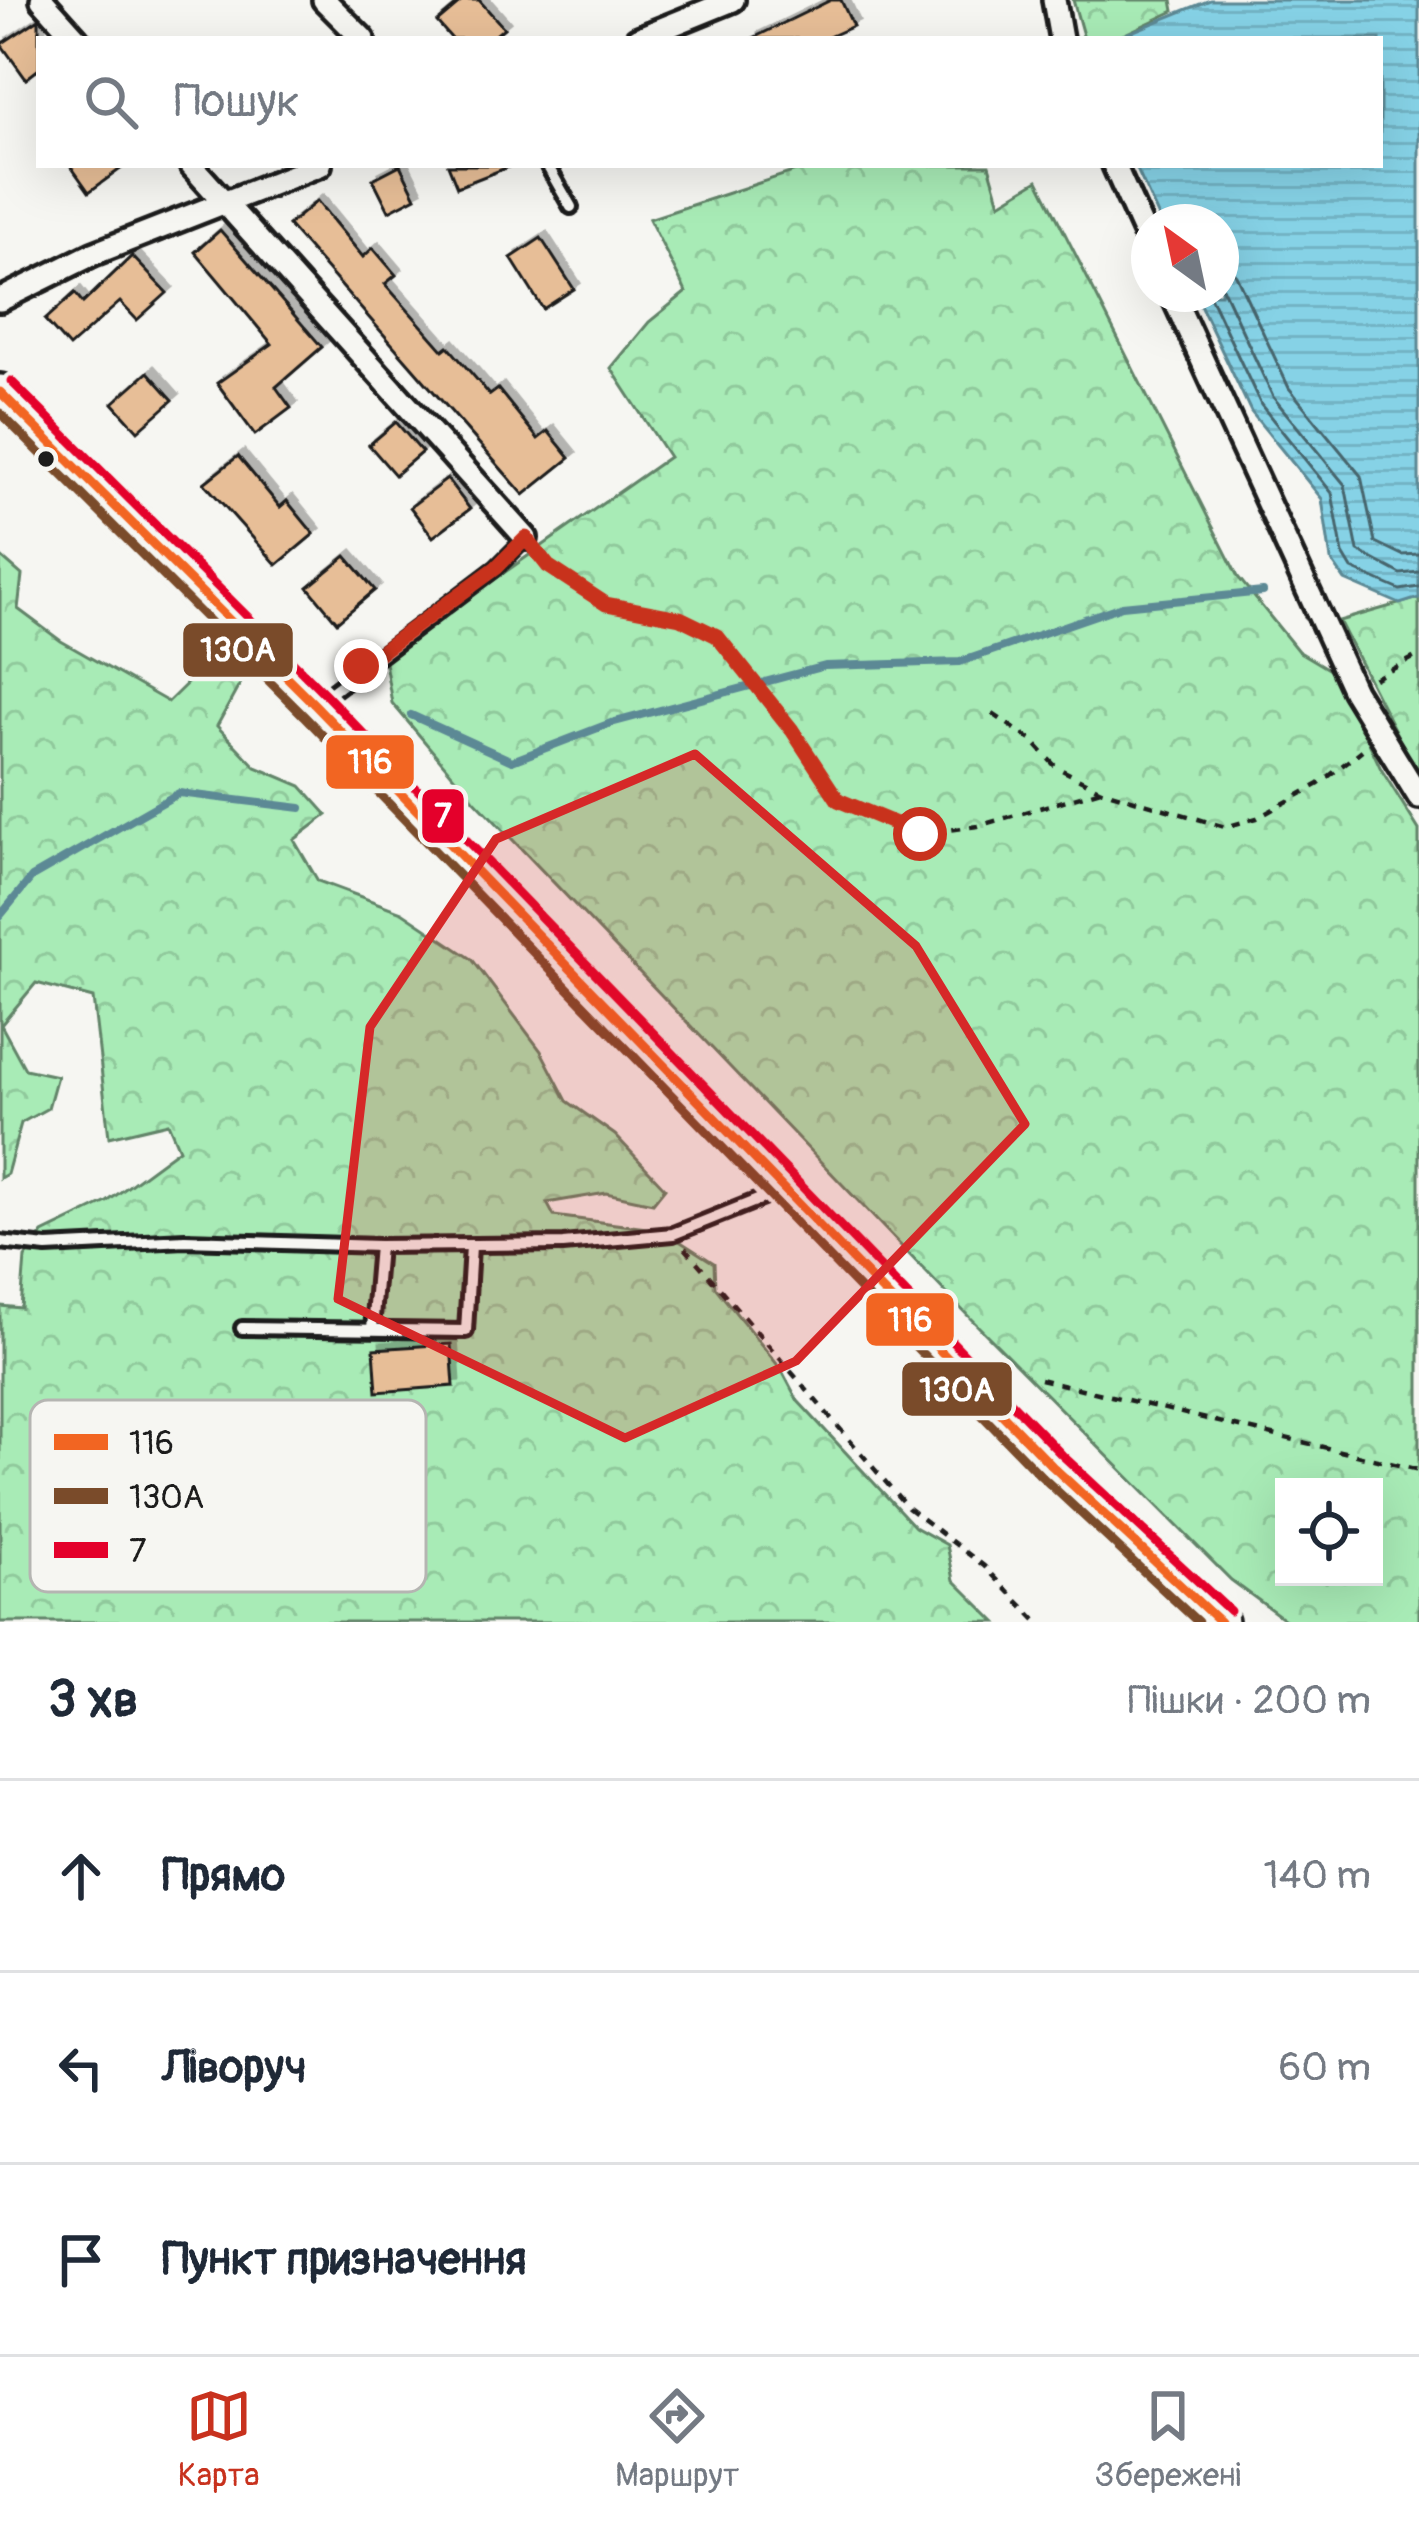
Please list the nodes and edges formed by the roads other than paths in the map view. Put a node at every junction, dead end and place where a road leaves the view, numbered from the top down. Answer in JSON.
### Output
{"nodes":[{"id":1,"x":42,"y":0,"type":"edge"},
{"id":2,"x":324,"y":0,"type":"edge"},
{"id":3,"x":1054,"y":0,"type":"edge"},
{"id":4,"x":721,"y":2,"type":"edge"},
{"id":5,"x":74,"y":36,"type":"edge"},
{"id":6,"x":360,"y":36,"type":"edge"},
{"id":7,"x":644,"y":36,"type":"edge"},
{"id":8,"x":1060,"y":36,"type":"edge"},
{"id":9,"x":193,"y":168,"type":"edge"},
{"id":10,"x":312,"y":168,"type":"edge"},
{"id":11,"x":549,"y":168,"type":"edge"},
{"id":12,"x":1115,"y":168,"type":"edge"},
{"id":13,"x":223,"y":201,"type":"junction"},
{"id":14,"x":1132,"y":204,"type":"edge"},
{"id":15,"x":571,"y":208,"type":"dead end"},
{"id":16,"x":0,"y":300,"type":"edge"},
{"id":17,"x":1180,"y":312,"type":"edge"},
{"id":18,"x":3,"y":407,"type":"edge"},
{"id":19,"x":526,"y":538,"type":"joint"},
{"id":20,"x":315,"y":705,"type":"junction"},
{"id":21,"x":1419,"y":797,"type":"edge"},
{"id":22,"x":781,"y":1191,"type":"junction"},
{"id":23,"x":0,"y":1242,"type":"edge"},
{"id":24,"x":379,"y":1246,"type":"junction"},
{"id":25,"x":470,"y":1246,"type":"junction"},
{"id":26,"x":242,"y":1328,"type":"dead end"},
{"id":27,"x":372,"y":1330,"type":"junction"},
{"id":28,"x":1220,"y":1622,"type":"edge"}],
"edges":[{"from":1,"to":5,"type":"street"},
{"from":2,"to":6,"type":"street"},
{"from":3,"to":8,"type":"street"},
{"from":4,"to":7,"type":"street"},
{"from":9,"to":13,"type":"street"},
{"from":10,"to":13,"type":"street"},
{"from":11,"to":15,"type":"lane"},
{"from":12,"to":14,"type":"street"},
{"from":13,"to":16,"type":"street"},
{"from":13,"to":19,"type":"street"},
{"from":17,"to":21,"type":"street"},
{"from":18,"to":20,"type":"main road"},
{"from":19,"to":20,"type":"lane"},
{"from":20,"to":22,"type":"main road"},
{"from":22,"to":25,"type":"lane"},
{"from":22,"to":28,"type":"main road"},
{"from":23,"to":24,"type":"lane"},
{"from":24,"to":25,"type":"lane"},
{"from":24,"to":27,"type":"lane"},
{"from":25,"to":27,"type":"lane"},
{"from":26,"to":27,"type":"lane"}]}
